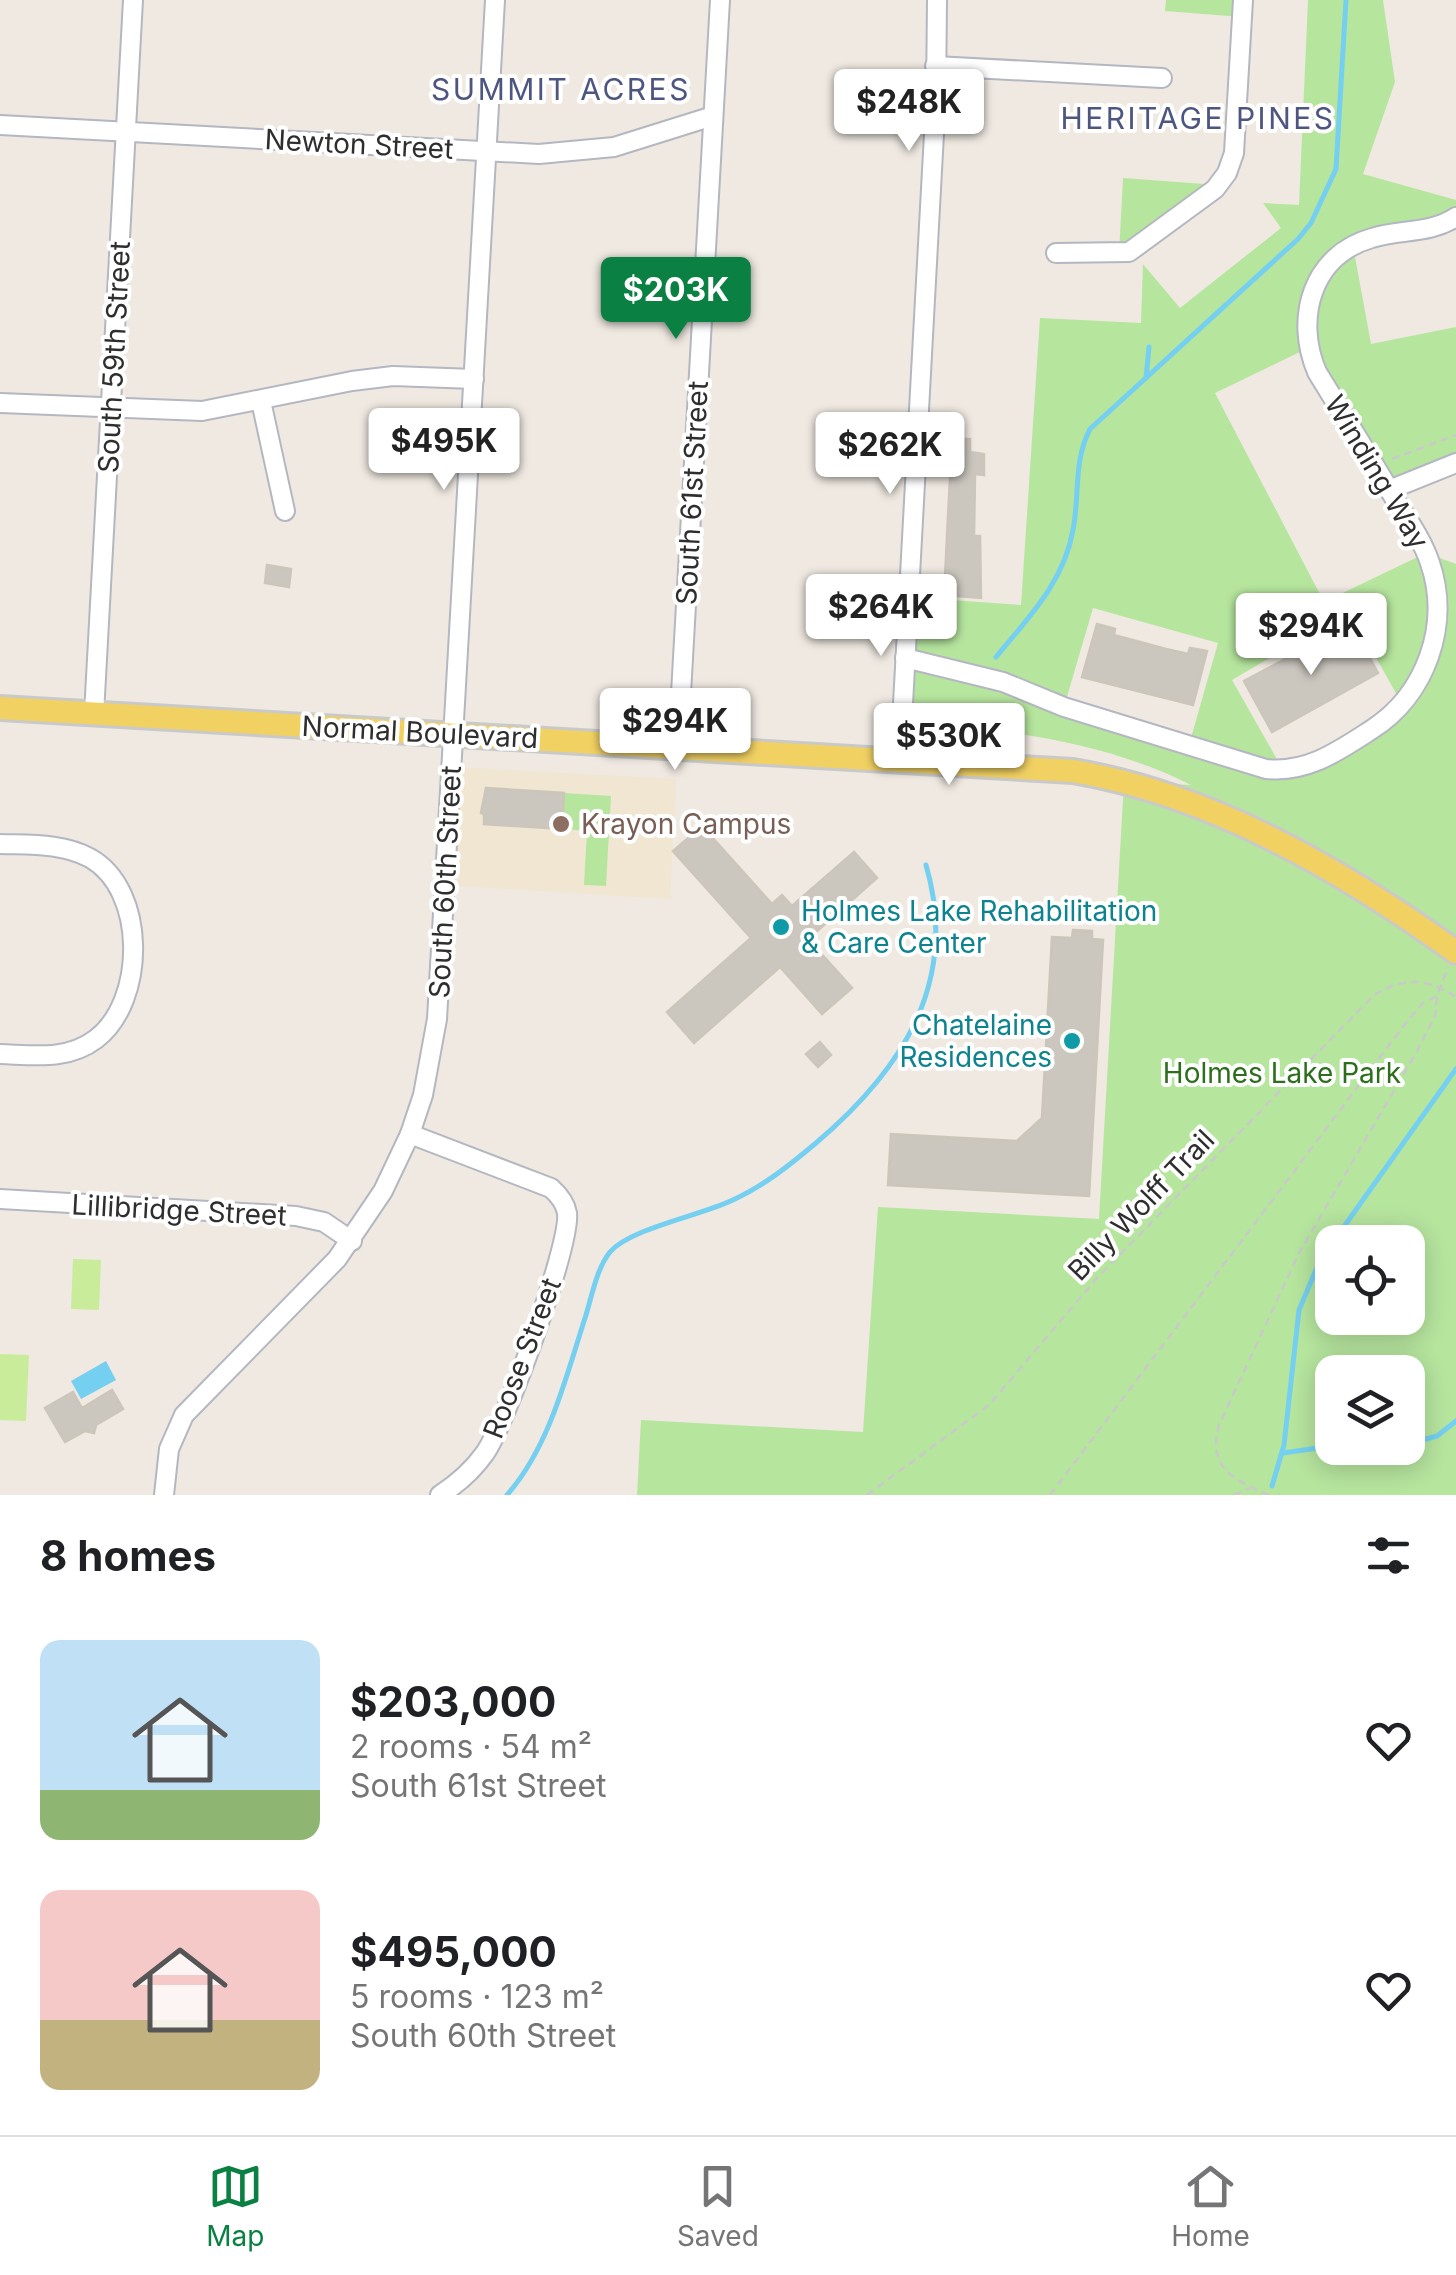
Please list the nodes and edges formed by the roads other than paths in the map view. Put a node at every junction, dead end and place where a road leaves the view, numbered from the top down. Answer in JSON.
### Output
{"nodes":[{"id":1,"x":134,"y":0,"type":"edge"},
{"id":2,"x":494,"y":0,"type":"edge"},
{"id":3,"x":720,"y":0,"type":"edge"},
{"id":4,"x":937,"y":0,"type":"edge"},
{"id":5,"x":1243,"y":0,"type":"edge"},
{"id":6,"x":935,"y":66,"type":"junction"},
{"id":7,"x":1162,"y":78,"type":"dead end"},
{"id":8,"x":713,"y":116,"type":"junction"},
{"id":9,"x":0,"y":124,"type":"edge"},
{"id":10,"x":126,"y":132,"type":"junction"},
{"id":11,"x":486,"y":151,"type":"junction"},
{"id":12,"x":1456,"y":217,"type":"edge"},
{"id":13,"x":1056,"y":252,"type":"dead end"},
{"id":14,"x":474,"y":378,"type":"junction"},
{"id":15,"x":261,"y":401,"type":"junction"},
{"id":16,"x":0,"y":403,"type":"edge"},
{"id":17,"x":111,"y":409,"type":"junction"},
{"id":18,"x":1456,"y":463,"type":"edge"},
{"id":19,"x":1389,"y":490,"type":"junction"},
{"id":20,"x":285,"y":512,"type":"dead end"},
{"id":21,"x":905,"y":658,"type":"junction"},
{"id":22,"x":0,"y":708,"type":"edge"},
{"id":23,"x":94,"y":714,"type":"junction"},
{"id":24,"x":454,"y":734,"type":"junction"},
{"id":25,"x":678,"y":747,"type":"junction"},
{"id":26,"x":900,"y":760,"type":"junction"},
{"id":27,"x":0,"y":844,"type":"edge"},
{"id":28,"x":1456,"y":952,"type":"edge"},
{"id":29,"x":0,"y":1054,"type":"edge"},
{"id":30,"x":410,"y":1134,"type":"junction"},
{"id":31,"x":0,"y":1199,"type":"edge"},
{"id":32,"x":352,"y":1240,"type":"junction"},
{"id":33,"x":164,"y":1495,"type":"edge"},
{"id":34,"x":440,"y":1495,"type":"edge"}],
"edges":[{"from":1,"to":10,"type":"street","name":"South 59th Street"},
{"from":2,"to":11,"type":"street","name":"South 60th Street"},
{"from":3,"to":8,"type":"street","name":"South 61st Street"},
{"from":4,"to":6,"type":"street"},
{"from":5,"to":13,"type":"street"},
{"from":6,"to":7,"type":"street"},
{"from":6,"to":21,"type":"street"},
{"from":8,"to":11,"type":"street","name":"Newton Street"},
{"from":8,"to":25,"type":"street","name":"South 61st Street"},
{"from":9,"to":10,"type":"street","name":"Newton Street"},
{"from":10,"to":11,"type":"street","name":"Newton Street"},
{"from":10,"to":17,"type":"street","name":"South 59th Street"},
{"from":11,"to":14,"type":"street","name":"South 60th Street"},
{"from":12,"to":19,"type":"street","name":"Winding Way"},
{"from":14,"to":15,"type":"street"},
{"from":14,"to":24,"type":"street","name":"South 60th Street"},
{"from":15,"to":17,"type":"street"},
{"from":15,"to":20,"type":"street"},
{"from":16,"to":17,"type":"street"},
{"from":17,"to":23,"type":"street","name":"South 59th Street"},
{"from":18,"to":19,"type":"street"},
{"from":19,"to":21,"type":"street","name":"Winding Way"},
{"from":21,"to":26,"type":"street"},
{"from":22,"to":23,"type":"main road","name":"Normal Boulevard"},
{"from":23,"to":24,"type":"main road","name":"Normal Boulevard"},
{"from":24,"to":25,"type":"main road","name":"Normal Boulevard"},
{"from":24,"to":30,"type":"street","name":"South 60th Street"},
{"from":25,"to":26,"type":"main road","name":"Normal Boulevard"},
{"from":26,"to":28,"type":"main road","name":"Normal Boulevard"},
{"from":27,"to":29,"type":"street"},
{"from":30,"to":32,"type":"street","name":"South 60th Street"},
{"from":30,"to":34,"type":"street","name":"Roose Street"},
{"from":31,"to":32,"type":"street","name":"Lillibridge Street"},
{"from":32,"to":33,"type":"street","name":"South 60th Street"}]}
